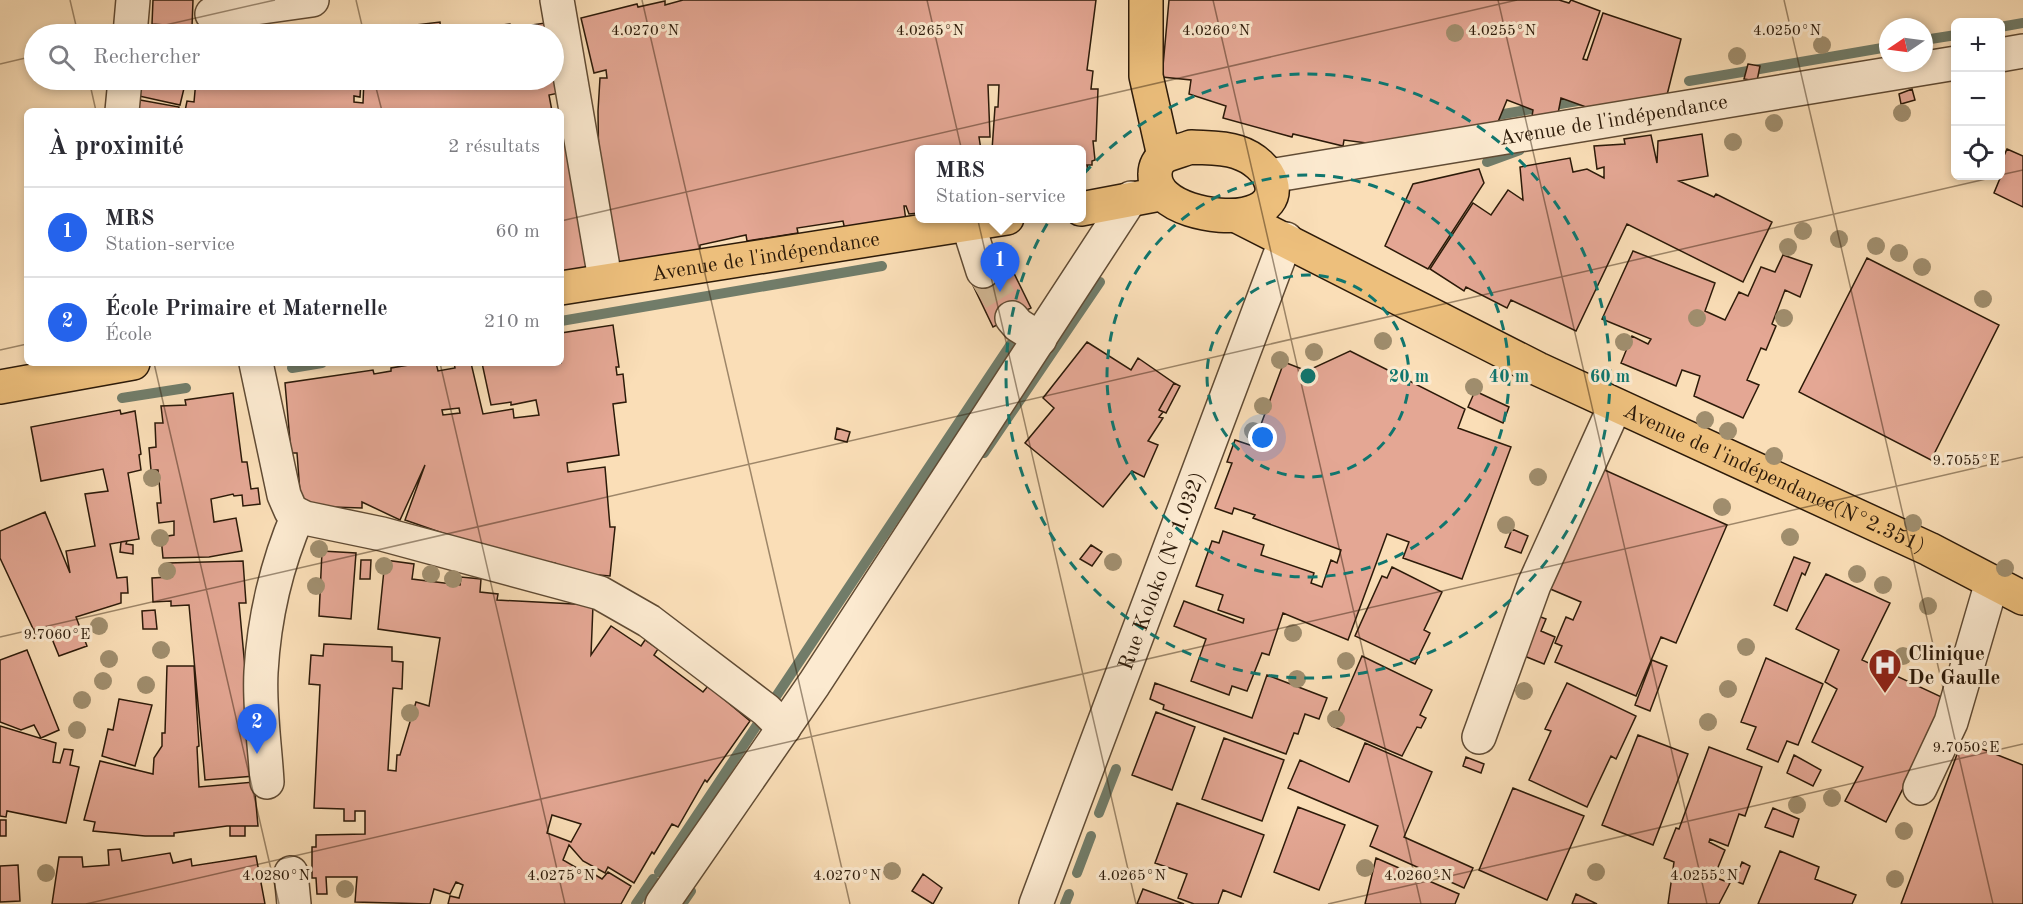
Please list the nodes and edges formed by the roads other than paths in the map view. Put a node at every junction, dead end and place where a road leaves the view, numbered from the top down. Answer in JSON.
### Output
{"nodes":[{"id":1,"x":133,"y":0,"type":"edge"},
{"id":2,"x":312,"y":0,"type":"edge"},
{"id":3,"x":557,"y":0,"type":"edge"},
{"id":4,"x":1146,"y":0,"type":"edge"},
{"id":5,"x":212,"y":14,"type":"dead end"},
{"id":6,"x":131,"y":24,"type":"edge"},
{"id":7,"x":561,"y":24,"type":"edge"},
{"id":8,"x":564,"y":41,"type":"edge"},
{"id":9,"x":2023,"y":51,"type":"edge"},
{"id":10,"x":2005,"y":54,"type":"edge"},
{"id":11,"x":1951,"y":64,"type":"edge"},
{"id":12,"x":124,"y":90,"type":"edge"},
{"id":13,"x":122,"y":108,"type":"edge"},
{"id":14,"x":1164,"y":156,"type":"junction"},
{"id":15,"x":1270,"y":176,"type":"junction"},
{"id":16,"x":1145,"y":196,"type":"junction"},
{"id":17,"x":1086,"y":207,"type":"edge"},
{"id":18,"x":1237,"y":216,"type":"junction"},
{"id":19,"x":976,"y":223,"type":"edge"},
{"id":20,"x":968,"y":224,"type":"junction"},
{"id":21,"x":1286,"y":239,"type":"junction"},
{"id":22,"x":983,"y":271,"type":"tunnel mouth"},
{"id":23,"x":605,"y":279,"type":"junction"},
{"id":24,"x":564,"y":287,"type":"edge"},
{"id":25,"x":1012,"y":318,"type":"tunnel mouth"},
{"id":26,"x":1040,"y":339,"type":"junction"},
{"id":27,"x":98,"y":366,"type":"edge"},
{"id":28,"x":256,"y":366,"type":"edge"},
{"id":29,"x":0,"y":387,"type":"edge"},
{"id":30,"x":1616,"y":406,"type":"junction"},
{"id":31,"x":298,"y":515,"type":"junction"},
{"id":32,"x":1992,"y":582,"type":"junction"},
{"id":33,"x":2023,"y":598,"type":"edge"},
{"id":34,"x":784,"y":728,"type":"junction"},
{"id":35,"x":1479,"y":737,"type":"dead end"},
{"id":36,"x":267,"y":782,"type":"dead end"},
{"id":37,"x":1920,"y":789,"type":"dead end"},
{"id":38,"x":662,"y":904,"type":"edge"},
{"id":39,"x":1036,"y":904,"type":"edge"}],
"edges":[{"from":1,"to":6,"type":"street"},
{"from":2,"to":5,"type":"street"},
{"from":3,"to":7,"type":"street"},
{"from":4,"to":14,"type":"main road"},
{"from":8,"to":23,"type":"street"},
{"from":9,"to":10,"type":"street"},
{"from":11,"to":15,"type":"street","name":"Avenue de l'indépendance"},
{"from":12,"to":13,"type":"street"},
{"from":14,"to":15,"type":"main road"},
{"from":14,"to":16,"type":"main road"},
{"from":15,"to":18,"type":"main road"},
{"from":16,"to":17,"type":"main road"},
{"from":16,"to":18,"type":"main road"},
{"from":16,"to":26,"type":"street"},
{"from":18,"to":21,"type":"main road","name":"Avenue de l'indépendance(N°2.351)"},
{"from":19,"to":20,"type":"main road","name":"Avenue de l'indépendance"},
{"from":20,"to":22,"type":"street"},
{"from":20,"to":23,"type":"main road","name":"Avenue de l'indépendance"},
{"from":21,"to":30,"type":"main road","name":"Avenue de l'indépendance(N°2.351)"},
{"from":21,"to":39,"type":"street","name":"Rue Koloko (N°1.032)"},
{"from":23,"to":24,"type":"main road","name":"Avenue de l'indépendance"},
{"from":25,"to":26,"type":"street"},
{"from":26,"to":34,"type":"street"},
{"from":27,"to":29,"type":"main road"},
{"from":28,"to":31,"type":"street"},
{"from":30,"to":32,"type":"main road","name":"Avenue de l'indépendance(N°2.351)"},
{"from":30,"to":35,"type":"street"},
{"from":31,"to":34,"type":"street"},
{"from":31,"to":36,"type":"street"},
{"from":32,"to":33,"type":"main road","name":"Avenue de l'indépendance(N°2.351)"},
{"from":32,"to":37,"type":"street"},
{"from":34,"to":38,"type":"street"}]}
